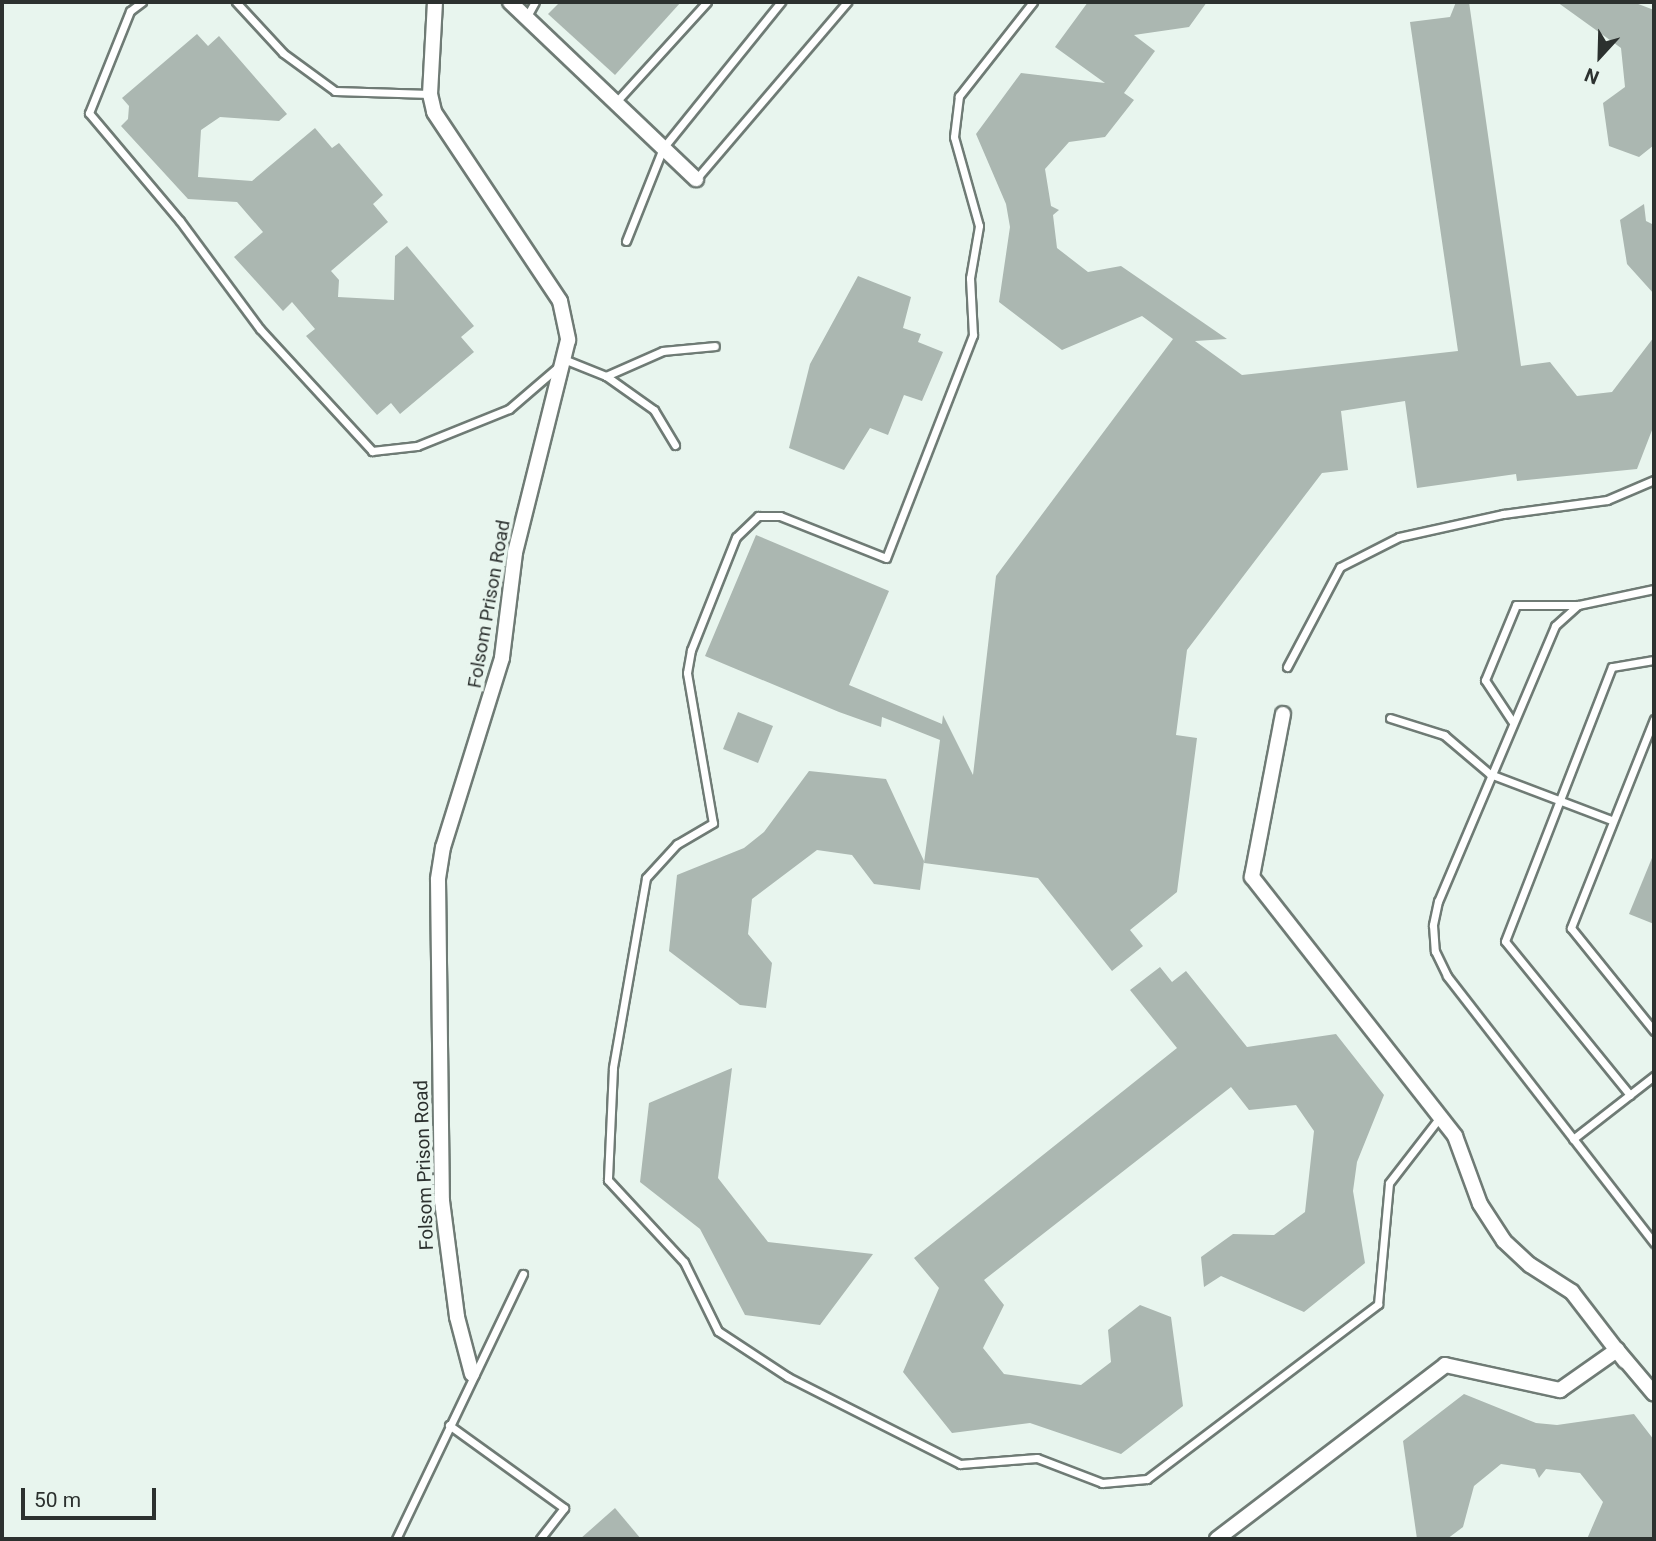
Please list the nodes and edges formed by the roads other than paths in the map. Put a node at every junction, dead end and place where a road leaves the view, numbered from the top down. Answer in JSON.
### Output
{"nodes":[{"id":1,"x":142,"y":2,"type":"edge"},
{"id":2,"x":236,"y":2,"type":"edge"},
{"id":3,"x":435,"y":2,"type":"edge"},
{"id":4,"x":510,"y":2,"type":"edge"},
{"id":5,"x":535,"y":2,"type":"edge"},
{"id":6,"x":706,"y":2,"type":"edge"},
{"id":7,"x":781,"y":2,"type":"edge"},
{"id":8,"x":847,"y":2,"type":"edge"},
{"id":9,"x":1033,"y":2,"type":"edge"},
{"id":10,"x":526,"y":19,"type":"junction"},
{"id":11,"x":430,"y":94,"type":"junction"},
{"id":12,"x":615,"y":103,"type":"junction"},
{"id":13,"x":663,"y":148,"type":"junction"},
{"id":14,"x":696,"y":179,"type":"joint"},
{"id":15,"x":626,"y":241,"type":"dead end"},
{"id":16,"x":715,"y":346,"type":"dead end"},
{"id":17,"x":566,"y":360,"type":"junction"},
{"id":18,"x":606,"y":376,"type":"junction"},
{"id":19,"x":675,"y":445,"type":"dead end"},
{"id":20,"x":1654,"y":480,"type":"edge"},
{"id":21,"x":1654,"y":589,"type":"edge"},
{"id":22,"x":1578,"y":605,"type":"junction"},
{"id":23,"x":1654,"y":660,"type":"edge"},
{"id":24,"x":1287,"y":667,"type":"dead end"},
{"id":25,"x":1283,"y":715,"type":"dead end"},
{"id":26,"x":1390,"y":719,"type":"dead end"},
{"id":27,"x":1654,"y":719,"type":"edge"},
{"id":28,"x":1512,"y":721,"type":"junction"},
{"id":29,"x":1490,"y":774,"type":"junction"},
{"id":30,"x":1558,"y":798,"type":"junction"},
{"id":31,"x":1611,"y":820,"type":"junction"},
{"id":32,"x":1654,"y":1031,"type":"edge"},
{"id":33,"x":1654,"y":1076,"type":"edge"},
{"id":34,"x":1630,"y":1095,"type":"junction"},
{"id":35,"x":1440,"y":1117,"type":"junction"},
{"id":36,"x":1573,"y":1139,"type":"junction"},
{"id":37,"x":1654,"y":1242,"type":"edge"},
{"id":38,"x":523,"y":1274,"type":"dead end"},
{"id":39,"x":1625,"y":1361,"type":"junction"},
{"id":40,"x":472,"y":1374,"type":"junction"},
{"id":41,"x":1654,"y":1394,"type":"edge"},
{"id":42,"x":449,"y":1424,"type":"junction"},
{"id":43,"x":396,"y":1539,"type":"edge"},
{"id":44,"x":540,"y":1539,"type":"edge"},
{"id":45,"x":1217,"y":1539,"type":"edge"}],
"edges":[{"from":1,"to":17,"type":"lane"},
{"from":2,"to":11,"type":"lane"},
{"from":3,"to":11,"type":"street","name":"Folsom Prison Road"},
{"from":4,"to":10,"type":"street"},
{"from":5,"to":10,"type":"lane"},
{"from":6,"to":12,"type":"lane"},
{"from":7,"to":13,"type":"lane"},
{"from":8,"to":14,"type":"lane"},
{"from":9,"to":35,"type":"lane"},
{"from":10,"to":12,"type":"street"},
{"from":11,"to":17,"type":"street","name":"Folsom Prison Road"},
{"from":12,"to":13,"type":"street"},
{"from":13,"to":14,"type":"street"},
{"from":13,"to":15,"type":"lane"},
{"from":16,"to":18,"type":"lane"},
{"from":17,"to":18,"type":"lane"},
{"from":17,"to":40,"type":"street","name":"Folsom Prison Road"},
{"from":18,"to":19,"type":"lane"},
{"from":20,"to":24,"type":"lane"},
{"from":21,"to":22,"type":"lane"},
{"from":22,"to":28,"type":"lane"},
{"from":22,"to":28,"type":"lane"},
{"from":23,"to":30,"type":"lane"},
{"from":25,"to":35,"type":"street"},
{"from":26,"to":29,"type":"lane"},
{"from":27,"to":31,"type":"lane"},
{"from":28,"to":29,"type":"lane"},
{"from":29,"to":30,"type":"lane"},
{"from":29,"to":36,"type":"lane"},
{"from":30,"to":31,"type":"lane"},
{"from":30,"to":34,"type":"lane"},
{"from":31,"to":32,"type":"lane"},
{"from":33,"to":34,"type":"lane"},
{"from":34,"to":36,"type":"lane"},
{"from":35,"to":39,"type":"street"},
{"from":36,"to":37,"type":"lane"},
{"from":38,"to":40,"type":"lane"},
{"from":39,"to":41,"type":"street"},
{"from":39,"to":45,"type":"street"},
{"from":40,"to":42,"type":"lane"},
{"from":42,"to":43,"type":"lane"},
{"from":42,"to":44,"type":"lane"}]}
